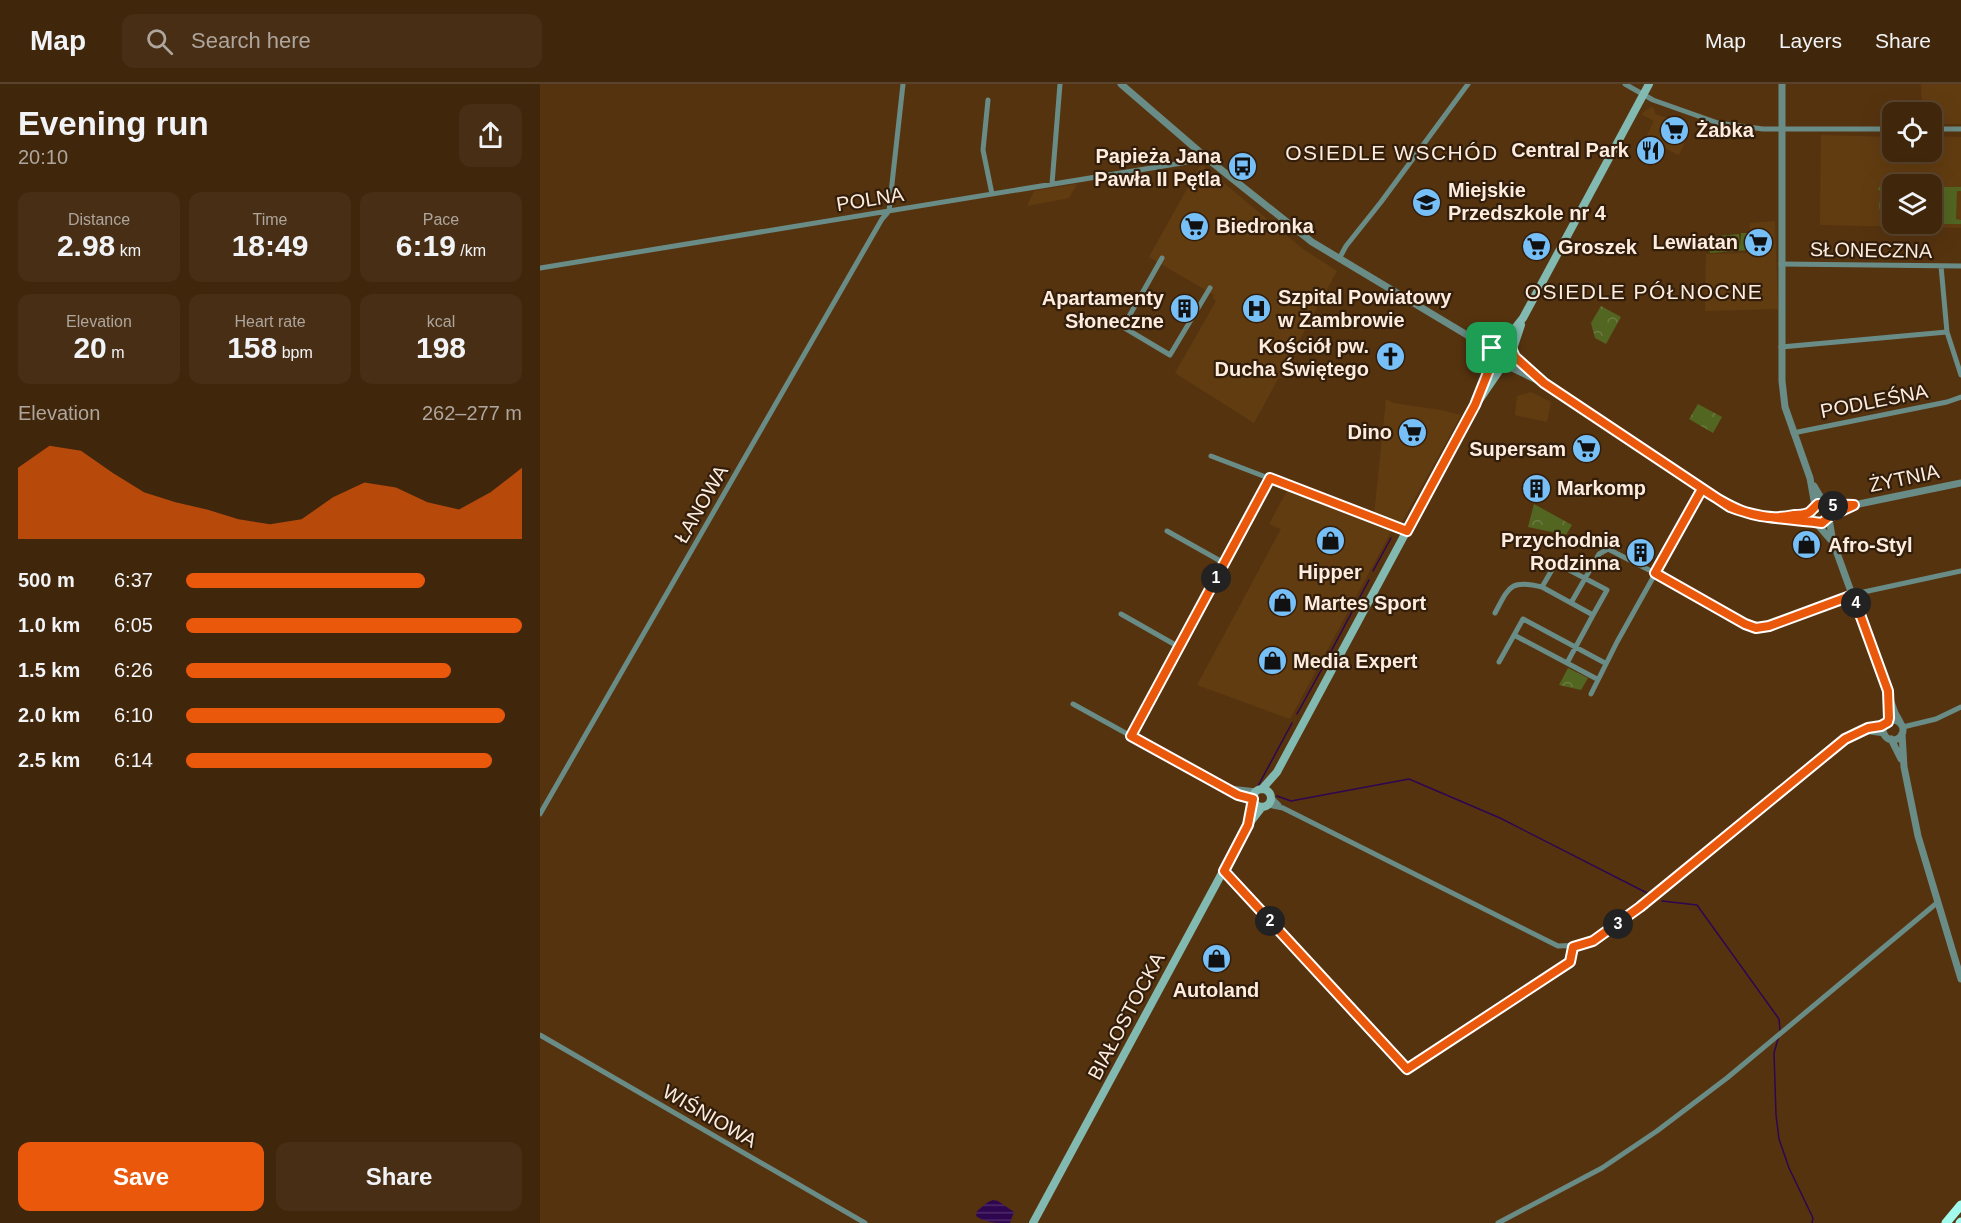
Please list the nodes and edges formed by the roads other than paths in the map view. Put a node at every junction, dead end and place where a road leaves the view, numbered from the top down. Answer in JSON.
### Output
{"nodes":[{"id":1,"x":903,"y":84,"type":"edge"},
{"id":2,"x":1060,"y":84,"type":"edge"},
{"id":3,"x":1121,"y":84,"type":"edge"},
{"id":4,"x":1468,"y":84,"type":"edge"},
{"id":5,"x":1625,"y":84,"type":"edge"},
{"id":6,"x":1649,"y":84,"type":"edge"},
{"id":7,"x":1782,"y":84,"type":"edge"},
{"id":8,"x":1643,"y":96,"type":"junction"},
{"id":9,"x":988,"y":100,"type":"dead end"},
{"id":10,"x":1882,"y":129,"type":"edge"},
{"id":11,"x":1942,"y":129,"type":"edge"},
{"id":12,"x":1961,"y":129,"type":"edge"},
{"id":13,"x":1782,"y":130,"type":"junction"},
{"id":14,"x":1201,"y":153,"type":"junction"},
{"id":15,"x":1052,"y":184,"type":"junction"},
{"id":16,"x":992,"y":194,"type":"junction"},
{"id":17,"x":889,"y":211,"type":"junction"},
{"id":18,"x":1162,"y":258,"type":"dead end"},
{"id":19,"x":1339,"y":259,"type":"junction"},
{"id":20,"x":1781,"y":264,"type":"junction"},
{"id":21,"x":1941,"y":266,"type":"junction"},
{"id":22,"x":1961,"y":266,"type":"edge"},
{"id":23,"x":540,"y":268,"type":"edge"},
{"id":24,"x":1210,"y":288,"type":"dead end"},
{"id":25,"x":1523,"y":318,"type":"junction"},
{"id":26,"x":1947,"y":332,"type":"junction"},
{"id":27,"x":1467,"y":335,"type":"junction"},
{"id":28,"x":1499,"y":344,"type":"junction"},
{"id":29,"x":1781,"y":346,"type":"junction"},
{"id":30,"x":1514,"y":353,"type":"junction"},
{"id":31,"x":1491,"y":358,"type":"junction"},
{"id":32,"x":1505,"y":367,"type":"junction"},
{"id":33,"x":1961,"y":375,"type":"edge"},
{"id":34,"x":1544,"y":383,"type":"junction"},
{"id":35,"x":1961,"y":397,"type":"edge"},
{"id":36,"x":1475,"y":405,"type":"junction"},
{"id":37,"x":1793,"y":433,"type":"junction"},
{"id":38,"x":1211,"y":456,"type":"dead end"},
{"id":39,"x":1270,"y":478,"type":"junction"},
{"id":40,"x":1810,"y":478,"type":"junction"},
{"id":41,"x":1961,"y":483,"type":"edge"},
{"id":42,"x":1702,"y":489,"type":"junction"},
{"id":43,"x":1826,"y":505,"type":"junction"},
{"id":44,"x":1854,"y":505,"type":"junction"},
{"id":45,"x":1813,"y":508,"type":"junction"},
{"id":46,"x":1829,"y":517,"type":"junction"},
{"id":47,"x":1783,"y":518,"type":"junction"},
{"id":48,"x":1817,"y":522,"type":"junction"},
{"id":49,"x":1167,"y":531,"type":"dead end"},
{"id":50,"x":1407,"y":531,"type":"junction"},
{"id":51,"x":1833,"y":542,"type":"junction"},
{"id":52,"x":1224,"y":563,"type":"junction"},
{"id":53,"x":1961,"y":571,"type":"edge"},
{"id":54,"x":1655,"y":573,"type":"junction"},
{"id":55,"x":1585,"y":579,"type":"junction"},
{"id":56,"x":1542,"y":587,"type":"junction"},
{"id":57,"x":1853,"y":595,"type":"junction"},
{"id":58,"x":1571,"y":603,"type":"junction"},
{"id":59,"x":1495,"y":613,"type":"dead end"},
{"id":60,"x":1121,"y":614,"type":"dead end"},
{"id":61,"x":1593,"y":615,"type":"junction"},
{"id":62,"x":1514,"y":635,"type":"junction"},
{"id":63,"x":1179,"y":646,"type":"junction"},
{"id":64,"x":1576,"y":648,"type":"junction"},
{"id":65,"x":1498,"y":662,"type":"dead end"},
{"id":66,"x":1567,"y":663,"type":"junction"},
{"id":67,"x":1605,"y":663,"type":"junction"},
{"id":68,"x":1597,"y":679,"type":"junction"},
{"id":69,"x":1888,"y":691,"type":"junction"},
{"id":70,"x":1591,"y":694,"type":"dead end"},
{"id":71,"x":1073,"y":704,"type":"dead end"},
{"id":72,"x":1961,"y":707,"type":"edge"},
{"id":73,"x":1887,"y":723,"type":"junction"},
{"id":74,"x":1901,"y":728,"type":"junction"},
{"id":75,"x":1863,"y":730,"type":"junction"},
{"id":76,"x":1131,"y":736,"type":"junction"},
{"id":77,"x":1888,"y":737,"type":"junction"},
{"id":78,"x":1904,"y":767,"type":"junction"},
{"id":79,"x":1277,"y":772,"type":"junction"},
{"id":80,"x":1257,"y":795,"type":"junction"},
{"id":81,"x":1268,"y":801,"type":"junction"},
{"id":82,"x":540,"y":814,"type":"edge"},
{"id":83,"x":1248,"y":825,"type":"junction"},
{"id":84,"x":1224,"y":871,"type":"junction"},
{"id":85,"x":1938,"y":902,"type":"junction"},
{"id":86,"x":1573,"y":947,"type":"junction"},
{"id":87,"x":1961,"y":979,"type":"edge"},
{"id":88,"x":540,"y":1035,"type":"edge"},
{"id":89,"x":1961,"y":1205,"type":"edge"},
{"id":90,"x":865,"y":1223,"type":"edge"},
{"id":91,"x":1033,"y":1223,"type":"edge"},
{"id":92,"x":1498,"y":1223,"type":"edge"},
{"id":93,"x":1946,"y":1223,"type":"edge"}],
"edges":[{"from":1,"to":17,"type":"street"},
{"from":2,"to":15,"type":"street"},
{"from":3,"to":14,"type":"street"},
{"from":4,"to":19,"type":"street"},
{"from":5,"to":8,"type":"street"},
{"from":6,"to":8,"type":"main road"},
{"from":7,"to":13,"type":"street"},
{"from":8,"to":13,"type":"street"},
{"from":8,"to":25,"type":"main road"},
{"from":9,"to":16,"type":"street"},
{"from":10,"to":13,"type":"street"},
{"from":11,"to":12,"type":"street"},
{"from":13,"to":20,"type":"street"},
{"from":14,"to":15,"type":"street","name":"POLNA"},
{"from":14,"to":19,"type":"street"},
{"from":15,"to":16,"type":"street","name":"POLNA"},
{"from":16,"to":17,"type":"street","name":"POLNA"},
{"from":17,"to":23,"type":"street","name":"POLNA"},
{"from":17,"to":82,"type":"street","name":"ŁANOWA"},
{"from":18,"to":24,"type":"street"},
{"from":19,"to":27,"type":"street"},
{"from":20,"to":21,"type":"street","name":"SŁONECZNA"},
{"from":20,"to":29,"type":"street"},
{"from":21,"to":22,"type":"street","name":"SŁONECZNA"},
{"from":21,"to":26,"type":"street"},
{"from":25,"to":28,"type":"main road"},
{"from":25,"to":30,"type":"main road"},
{"from":26,"to":29,"type":"street"},
{"from":26,"to":33,"type":"street"},
{"from":27,"to":28,"type":"street"},
{"from":27,"to":31,"type":"street"},
{"from":28,"to":30,"type":"main road"},
{"from":28,"to":31,"type":"main road","name":"BIAŁOSTOCKA"},
{"from":29,"to":37,"type":"street"},
{"from":30,"to":32,"type":"main road","name":"BIAŁOSTOCKA"},
{"from":30,"to":34,"type":"street"},
{"from":31,"to":32,"type":"main road"},
{"from":31,"to":36,"type":"main road","name":"BIAŁOSTOCKA"},
{"from":32,"to":34,"type":"street"},
{"from":32,"to":36,"type":"main road","name":"BIAŁOSTOCKA"},
{"from":34,"to":42,"type":"street"},
{"from":35,"to":37,"type":"street","name":"PODLEŚNA"},
{"from":36,"to":50,"type":"main road","name":"BIAŁOSTOCKA"},
{"from":37,"to":40,"type":"street"},
{"from":38,"to":39,"type":"street"},
{"from":39,"to":50,"type":"street"},
{"from":39,"to":52,"type":"street"},
{"from":40,"to":43,"type":"street"},
{"from":40,"to":45,"type":"street"},
{"from":41,"to":44,"type":"street","name":"ŻYTNIA"},
{"from":42,"to":47,"type":"street"},
{"from":42,"to":54,"type":"street"},
{"from":43,"to":44,"type":"street","name":"ŻYTNIA"},
{"from":43,"to":45,"type":"street"},
{"from":43,"to":46,"type":"street"},
{"from":44,"to":46,"type":"street","name":"ŻYTNIA"},
{"from":45,"to":47,"type":"street"},
{"from":45,"to":48,"type":"street"},
{"from":46,"to":48,"type":"street"},
{"from":46,"to":51,"type":"street"},
{"from":47,"to":48,"type":"street"},
{"from":48,"to":51,"type":"street"},
{"from":49,"to":52,"type":"street"},
{"from":50,"to":79,"type":"main road","name":"BIAŁOSTOCKA"},
{"from":51,"to":57,"type":"street"},
{"from":52,"to":63,"type":"street"},
{"from":53,"to":57,"type":"street"},
{"from":54,"to":55,"type":"street"},
{"from":54,"to":57,"type":"street"},
{"from":54,"to":67,"type":"street"},
{"from":55,"to":56,"type":"street"},
{"from":55,"to":58,"type":"street"},
{"from":55,"to":61,"type":"street"},
{"from":56,"to":58,"type":"street"},
{"from":56,"to":59,"type":"street"},
{"from":57,"to":69,"type":"street"},
{"from":58,"to":61,"type":"street"},
{"from":60,"to":63,"type":"street"},
{"from":61,"to":64,"type":"street"},
{"from":62,"to":64,"type":"street"},
{"from":62,"to":65,"type":"street"},
{"from":62,"to":66,"type":"street"},
{"from":63,"to":76,"type":"street"},
{"from":64,"to":66,"type":"street"},
{"from":64,"to":67,"type":"street"},
{"from":66,"to":68,"type":"street"},
{"from":67,"to":68,"type":"street"},
{"from":68,"to":70,"type":"street"},
{"from":69,"to":73,"type":"street"},
{"from":69,"to":74,"type":"street"},
{"from":71,"to":76,"type":"street"},
{"from":72,"to":74,"type":"street"},
{"from":73,"to":74,"type":"street"},
{"from":73,"to":75,"type":"street"},
{"from":73,"to":77,"type":"street"},
{"from":74,"to":77,"type":"street"},
{"from":74,"to":78,"type":"street"},
{"from":75,"to":77,"type":"street"},
{"from":75,"to":86,"type":"street"},
{"from":76,"to":80,"type":"street"},
{"from":77,"to":78,"type":"street"},
{"from":78,"to":85,"type":"street"},
{"from":79,"to":80,"type":"main road","name":"BIAŁOSTOCKA"},
{"from":79,"to":81,"type":"main road","name":"BIAŁOSTOCKA"},
{"from":80,"to":81,"type":"main road"},
{"from":80,"to":81,"type":"main road"},
{"from":80,"to":83,"type":"main road","name":"BIAŁOSTOCKA"},
{"from":81,"to":83,"type":"main road","name":"BIAŁOSTOCKA"},
{"from":81,"to":86,"type":"street"},
{"from":83,"to":84,"type":"main road","name":"BIAŁOSTOCKA"},
{"from":84,"to":86,"type":"street"},
{"from":84,"to":91,"type":"main road","name":"BIAŁOSTOCKA"},
{"from":85,"to":87,"type":"street"},
{"from":85,"to":92,"type":"street"},
{"from":88,"to":90,"type":"street","name":"WIŚNIOWA"},
{"from":89,"to":93,"type":"highway"}]}
